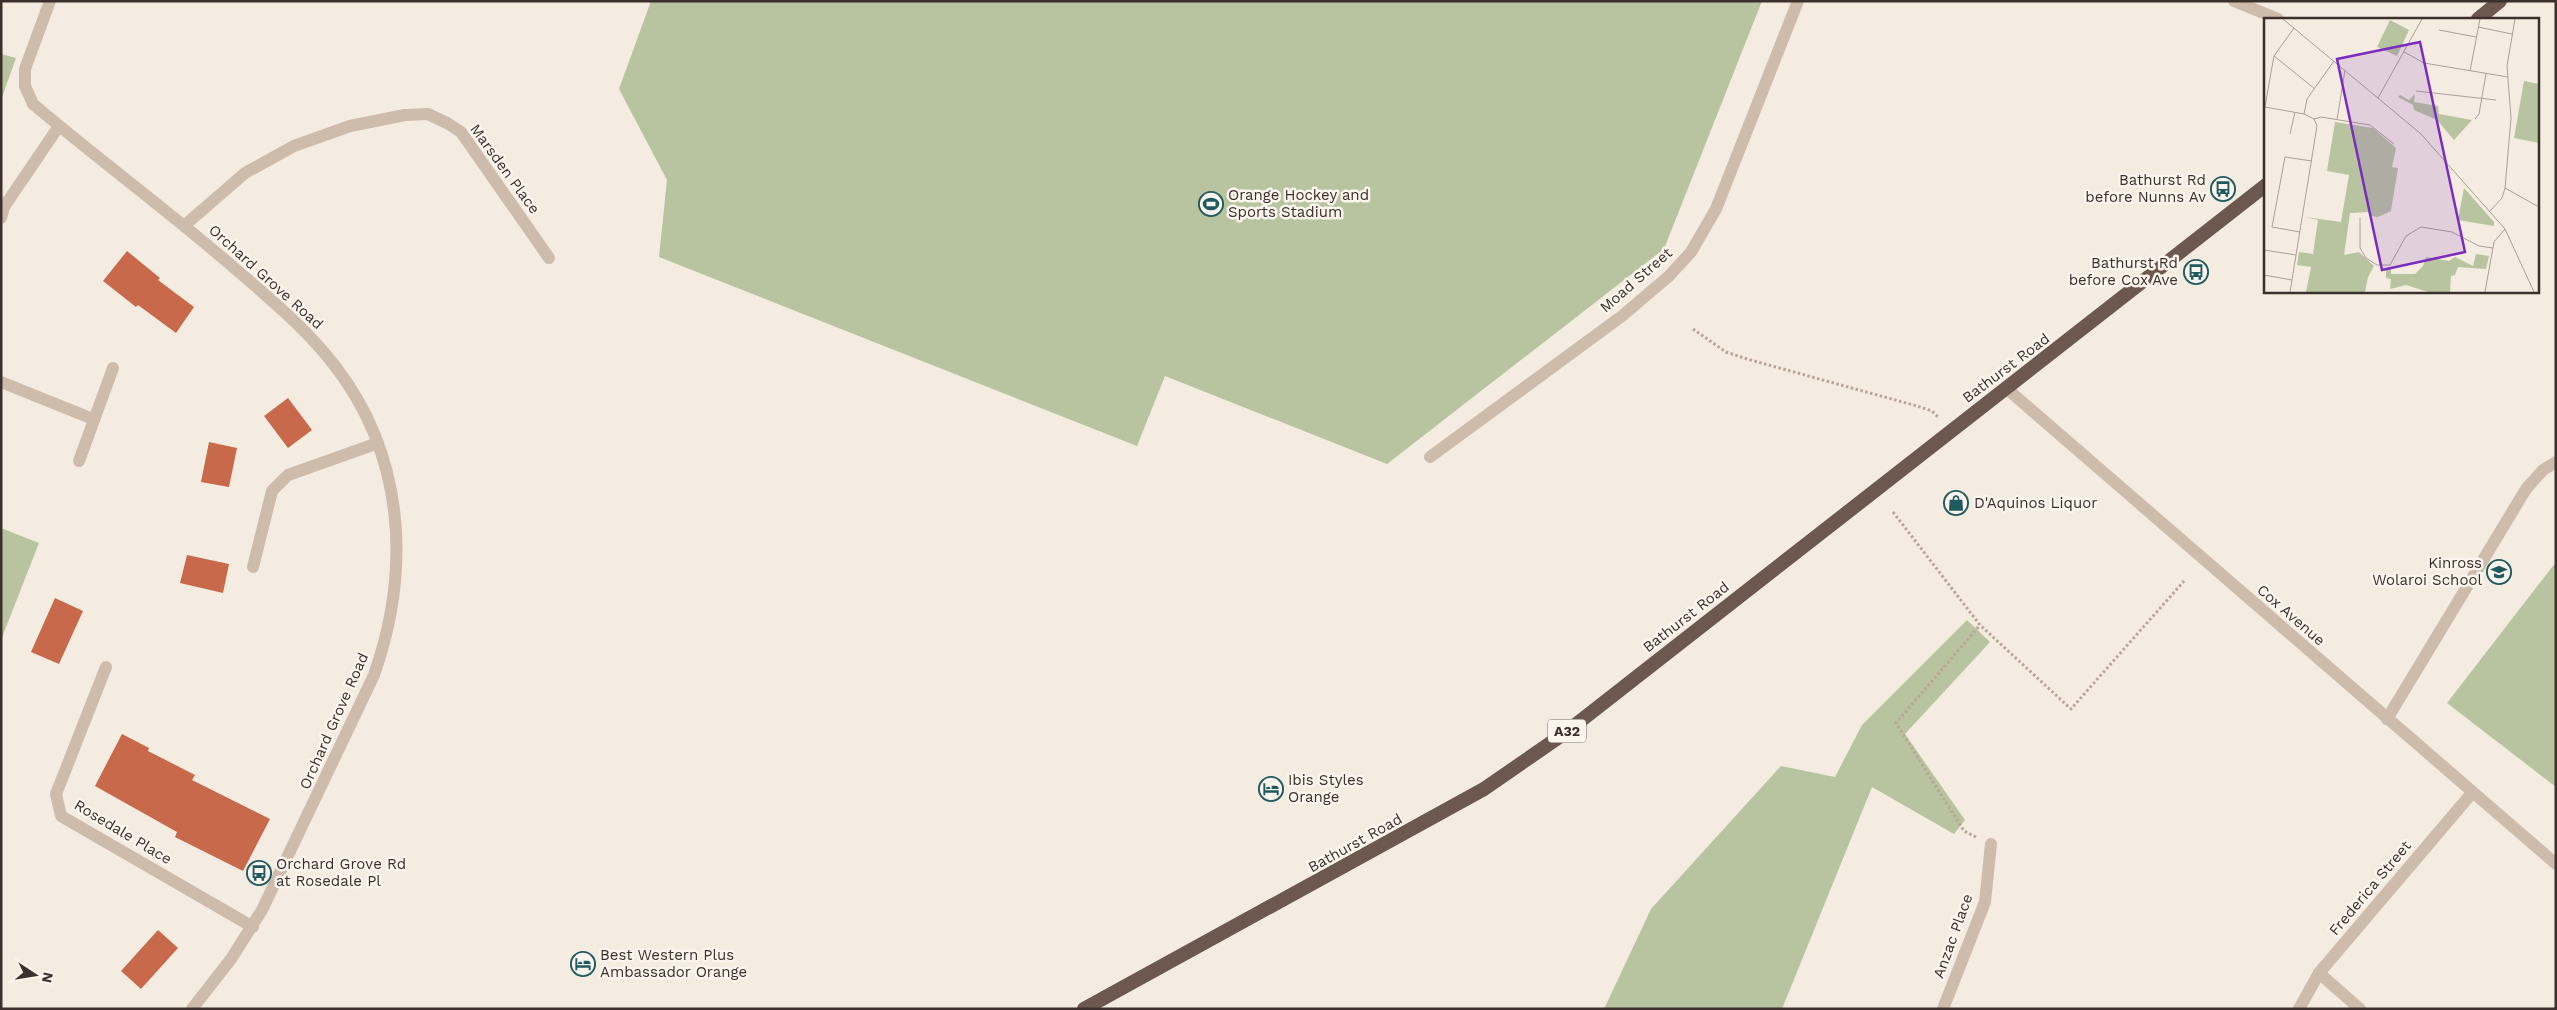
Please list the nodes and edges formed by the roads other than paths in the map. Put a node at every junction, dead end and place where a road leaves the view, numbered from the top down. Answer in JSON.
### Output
{"nodes":[{"id":1,"x":50,"y":1,"type":"edge"},
{"id":2,"x":1798,"y":1,"type":"edge"},
{"id":3,"x":2234,"y":1,"type":"edge"},
{"id":4,"x":2500,"y":1,"type":"edge"},
{"id":5,"x":2276,"y":18,"type":"edge"},
{"id":6,"x":2479,"y":18,"type":"edge"},
{"id":7,"x":59,"y":126,"type":"junction"},
{"id":8,"x":2264,"y":188,"type":"edge"},
{"id":9,"x":1,"y":218,"type":"edge"},
{"id":10,"x":185,"y":225,"type":"junction"},
{"id":11,"x":548,"y":258,"type":"dead end"},
{"id":12,"x":113,"y":368,"type":"dead end"},
{"id":13,"x":1,"y":382,"type":"edge"},
{"id":14,"x":2006,"y":388,"type":"junction"},
{"id":15,"x":93,"y":419,"type":"junction"},
{"id":16,"x":378,"y":443,"type":"junction"},
{"id":17,"x":1430,"y":457,"type":"dead end"},
{"id":18,"x":79,"y":461,"type":"dead end"},
{"id":19,"x":2556,"y":462,"type":"edge"},
{"id":20,"x":253,"y":567,"type":"dead end"},
{"id":21,"x":106,"y":667,"type":"dead end"},
{"id":22,"x":2388,"y":719,"type":"junction"},
{"id":23,"x":2472,"y":793,"type":"junction"},
{"id":24,"x":1990,"y":844,"type":"road end"},
{"id":25,"x":2556,"y":864,"type":"edge"},
{"id":26,"x":253,"y":927,"type":"junction"},
{"id":27,"x":2320,"y":973,"type":"junction"},
{"id":28,"x":192,"y":1009,"type":"edge"},
{"id":29,"x":1084,"y":1009,"type":"edge"},
{"id":30,"x":1943,"y":1009,"type":"edge"},
{"id":31,"x":2300,"y":1009,"type":"edge"},
{"id":32,"x":2360,"y":1009,"type":"edge"}],
"edges":[{"from":1,"to":7,"type":"street","name":"Orchard Grove Road"},
{"from":2,"to":17,"type":"street","name":"Moad Street"},
{"from":3,"to":5,"type":"street"},
{"from":4,"to":6,"type":"highway"},
{"from":7,"to":9,"type":"street"},
{"from":7,"to":10,"type":"street","name":"Orchard Grove Road"},
{"from":8,"to":14,"type":"highway","name":"Bathurst Road","number":"A32"},
{"from":10,"to":11,"type":"street","name":"Marsden Place"},
{"from":10,"to":16,"type":"street","name":"Orchard Grove Road"},
{"from":12,"to":15,"type":"street"},
{"from":13,"to":15,"type":"street"},
{"from":14,"to":22,"type":"street","name":"Cox Avenue"},
{"from":14,"to":29,"type":"highway","name":"Bathurst Road","number":"A32"},
{"from":15,"to":18,"type":"street"},
{"from":16,"to":20,"type":"street"},
{"from":16,"to":26,"type":"street","name":"Orchard Grove Road"},
{"from":19,"to":22,"type":"street"},
{"from":21,"to":26,"type":"street","name":"Rosedale Place"},
{"from":22,"to":23,"type":"street","name":"Cox Avenue"},
{"from":23,"to":25,"type":"street","name":"Cox Avenue"},
{"from":23,"to":27,"type":"street","name":"Frederica Street"},
{"from":24,"to":30,"type":"street","name":"Anzac Place"},
{"from":26,"to":28,"type":"street","name":"Orchard Grove Road"},
{"from":27,"to":31,"type":"street","name":"Frederica Street"},
{"from":27,"to":32,"type":"street"}]}
